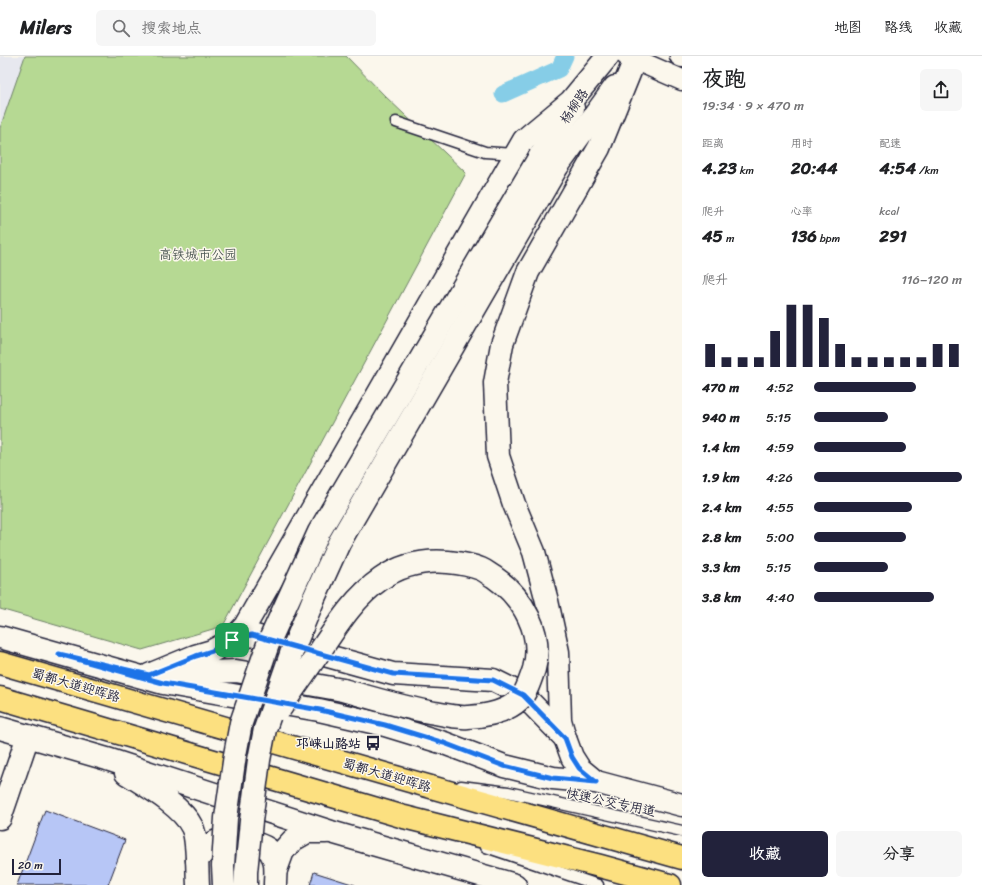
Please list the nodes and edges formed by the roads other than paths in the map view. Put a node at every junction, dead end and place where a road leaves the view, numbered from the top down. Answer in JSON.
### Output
{"nodes":[{"id":1,"x":608,"y":56,"type":"edge"},
{"id":2,"x":633,"y":57,"type":"edge"},
{"id":3,"x":682,"y":80,"type":"edge"},
{"id":4,"x":396,"y":122,"type":"dead end"},
{"id":5,"x":516,"y":154,"type":"junction"},
{"id":6,"x":548,"y":162,"type":"junction"},
{"id":7,"x":0,"y":637,"type":"edge"},
{"id":8,"x":232,"y":640,"type":"junction"},
{"id":9,"x":59,"y":654,"type":"junction"},
{"id":10,"x":0,"y":663,"type":"edge"},
{"id":11,"x":149,"y":675,"type":"junction"},
{"id":12,"x":0,"y":698,"type":"edge"},
{"id":13,"x":0,"y":728,"type":"edge"},
{"id":14,"x":265,"y":729,"type":"junction"},
{"id":15,"x":28,"y":736,"type":"junction"},
{"id":16,"x":565,"y":738,"type":"junction"},
{"id":17,"x":107,"y":760,"type":"junction"},
{"id":18,"x":392,"y":776,"type":"junction"},
{"id":19,"x":596,"y":782,"type":"junction"},
{"id":20,"x":682,"y":805,"type":"edge"},
{"id":21,"x":404,"y":817,"type":"junction"},
{"id":22,"x":0,"y":818,"type":"edge"},
{"id":23,"x":682,"y":831,"type":"edge"},
{"id":24,"x":331,"y":832,"type":"junction"},
{"id":25,"x":682,"y":858,"type":"edge"},
{"id":26,"x":197,"y":860,"type":"junction"},
{"id":27,"x":275,"y":878,"type":"edge"},
{"id":28,"x":198,"y":885,"type":"edge"},
{"id":29,"x":224,"y":885,"type":"edge"},
{"id":30,"x":246,"y":885,"type":"edge"},
{"id":31,"x":514,"y":885,"type":"edge"},
{"id":32,"x":598,"y":885,"type":"edge"},
{"id":33,"x":670,"y":885,"type":"edge"}],
"edges":[{"from":1,"to":5,"type":"main road"},
{"from":1,"to":6,"type":"main road","name":"杨柳路"},
{"from":2,"to":3,"type":"street"},
{"from":2,"to":6,"type":"main road"},
{"from":2,"to":16,"type":"main road"},
{"from":4,"to":5,"type":"lane"},
{"from":5,"to":8,"type":"main road"},
{"from":6,"to":14,"type":"main road","bridge":true},
{"from":6,"to":29,"type":"main road","bridge":true},
{"from":7,"to":9,"type":"main road"},
{"from":8,"to":11,"type":"main road"},
{"from":8,"to":16,"type":"main road"},
{"from":9,"to":11,"type":"main road"},
{"from":9,"to":19,"type":"main road"},
{"from":10,"to":18,"type":"highway","name":"蜀都大道迎晖路"},
{"from":11,"to":14,"type":"main road","bridge":true},
{"from":12,"to":21,"type":"highway"},
{"from":13,"to":15,"type":"main road"},
{"from":14,"to":30,"type":"main road","bridge":true},
{"from":15,"to":17,"type":"main road"},
{"from":15,"to":22,"type":"main road"},
{"from":16,"to":19,"type":"main road"},
{"from":17,"to":24,"type":"main road"},
{"from":17,"to":26,"type":"main road"},
{"from":18,"to":23,"type":"lane","name":"快速公交专用道"},
{"from":18,"to":25,"type":"highway","name":"蜀都大道迎晖路"},
{"from":19,"to":20,"type":"main road"},
{"from":21,"to":32,"type":"lane"},
{"from":21,"to":33,"type":"highway"},
{"from":24,"to":27,"type":"main road"},
{"from":24,"to":31,"type":"main road"},
{"from":26,"to":27,"type":"main road"},
{"from":26,"to":28,"type":"main road"}]}
